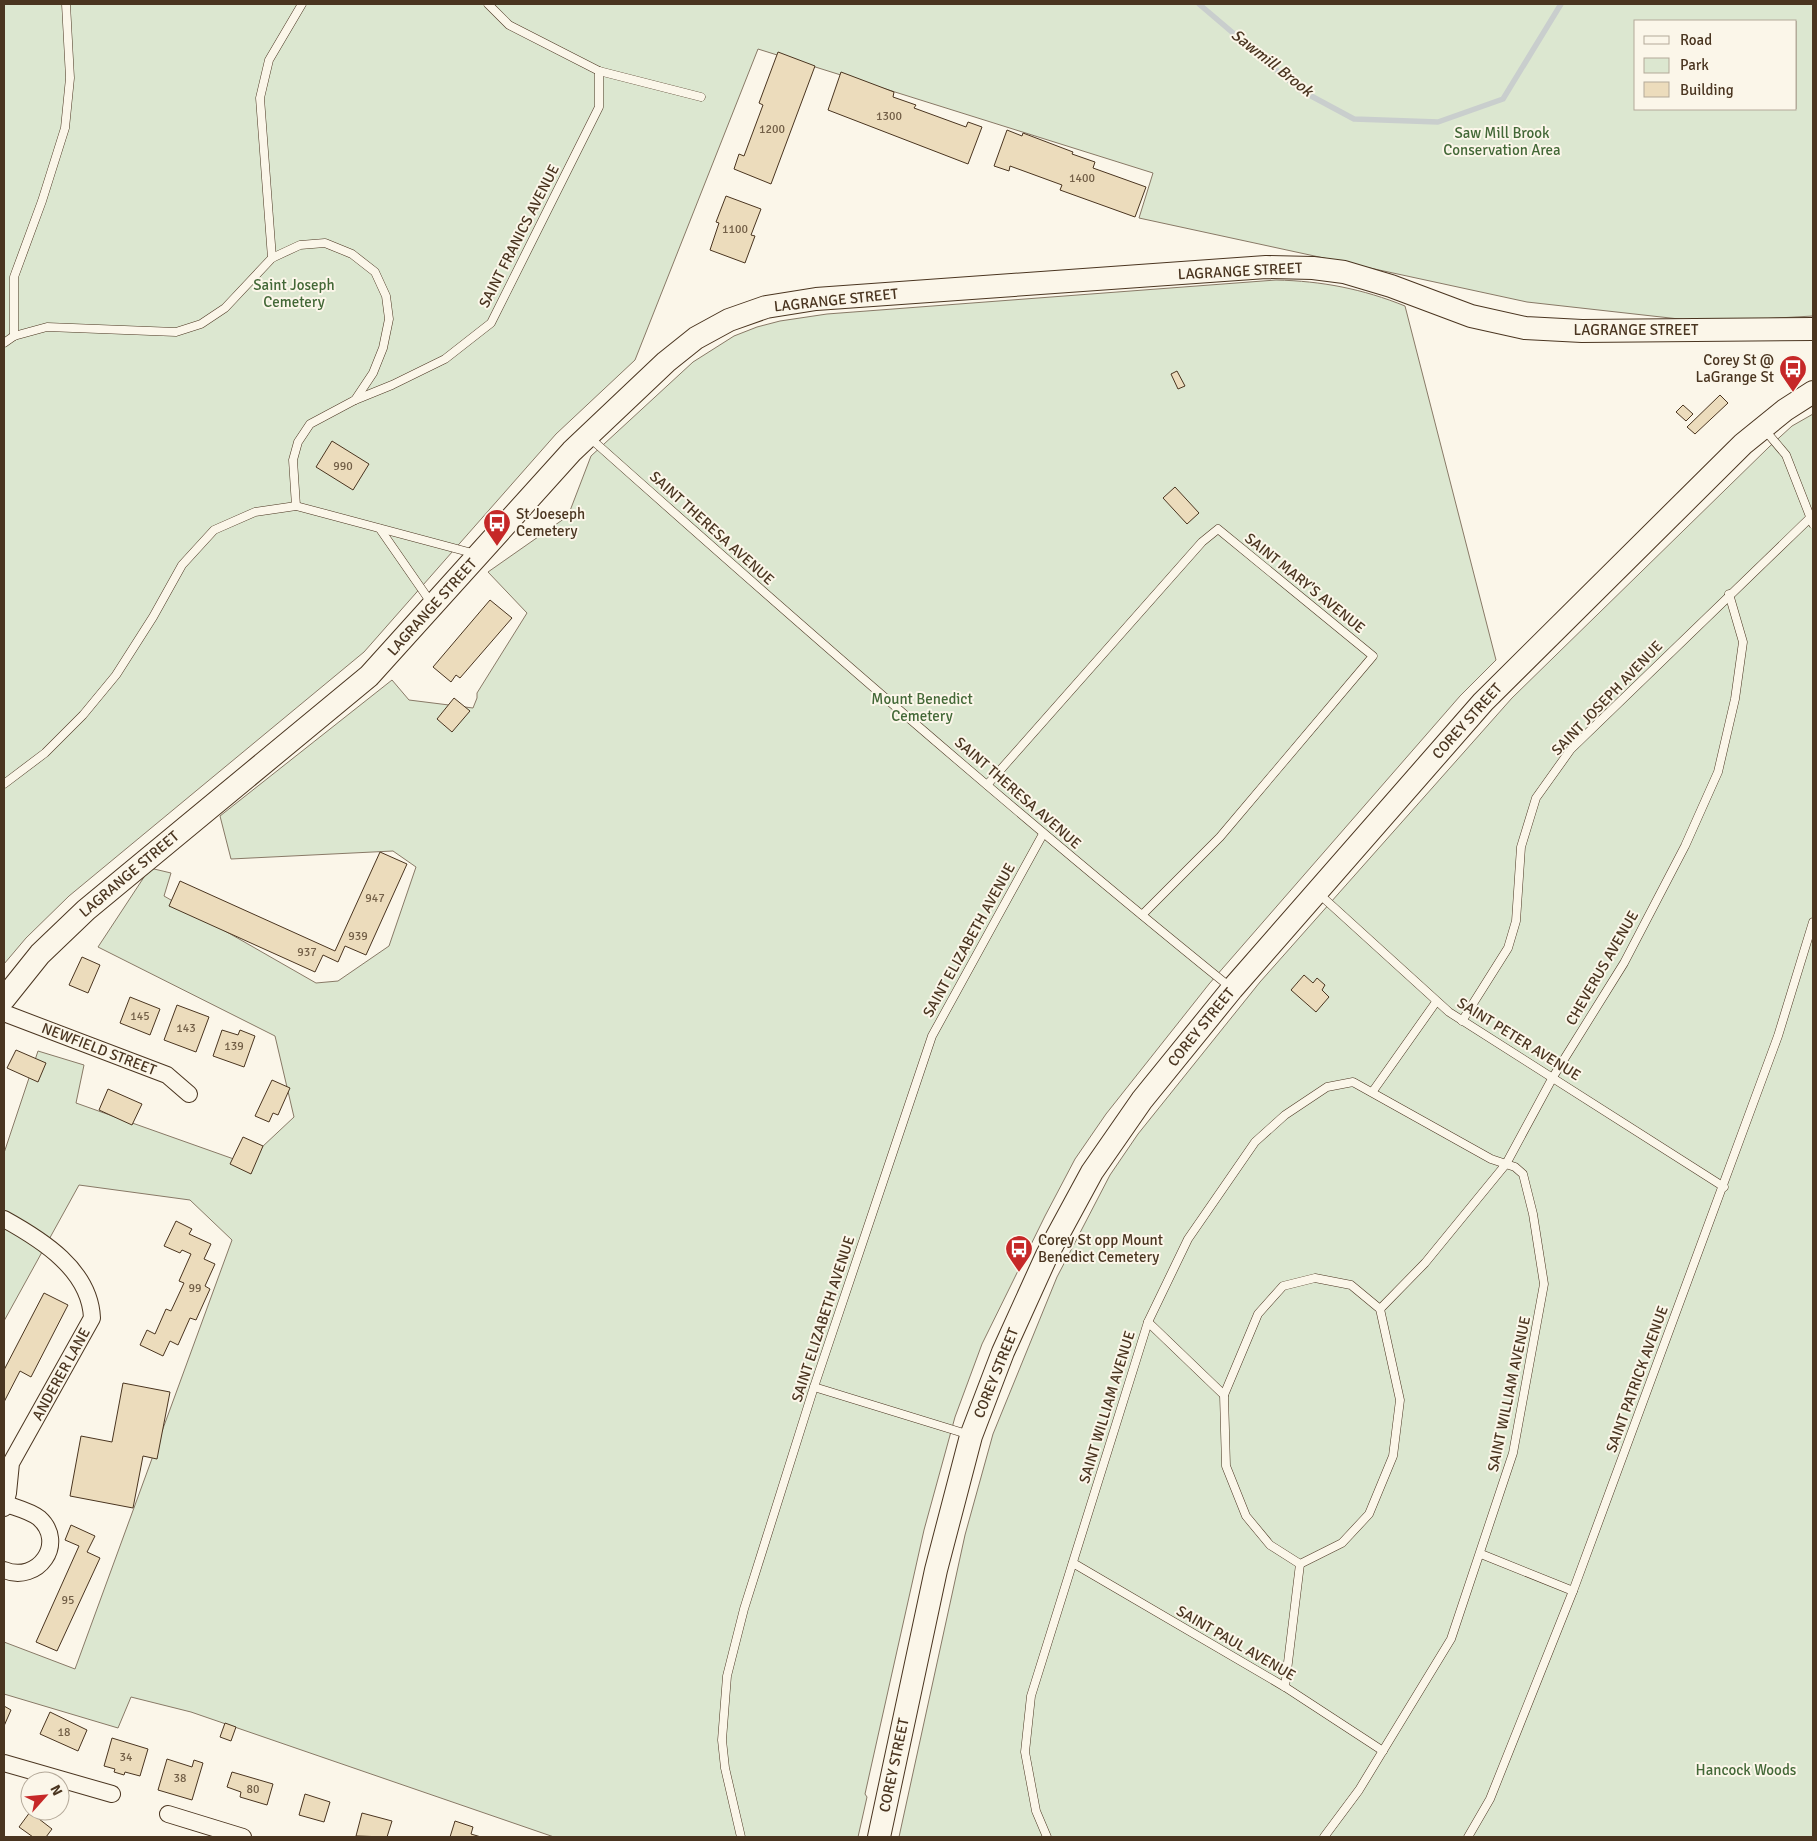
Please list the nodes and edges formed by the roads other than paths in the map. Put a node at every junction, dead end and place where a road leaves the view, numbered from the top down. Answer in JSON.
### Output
{"nodes":[{"id":1,"x":66,"y":4,"type":"edge"},
{"id":2,"x":302,"y":4,"type":"edge"},
{"id":3,"x":488,"y":4,"type":"edge"},
{"id":4,"x":599,"y":71,"type":"junction"},
{"id":5,"x":701,"y":97,"type":"dead end"},
{"id":6,"x":272,"y":258,"type":"junction"},
{"id":7,"x":1813,"y":329,"type":"edge"},
{"id":8,"x":14,"y":336,"type":"junction"},
{"id":9,"x":4,"y":343,"type":"edge"},
{"id":10,"x":1813,"y":392,"type":"edge"},
{"id":11,"x":355,"y":400,"type":"junction"},
{"id":12,"x":1762,"y":428,"type":"junction"},
{"id":13,"x":586,"y":435,"type":"junction"},
{"id":14,"x":296,"y":506,"type":"junction"},
{"id":15,"x":1812,"y":521,"type":"edge"},
{"id":16,"x":380,"y":529,"type":"junction"},
{"id":17,"x":478,"y":555,"type":"junction"},
{"id":18,"x":1729,"y":594,"type":"junction"},
{"id":19,"x":433,"y":606,"type":"junction"},
{"id":20,"x":4,"y":784,"type":"edge"},
{"id":21,"x":987,"y":786,"type":"junction"},
{"id":22,"x":1043,"y":834,"type":"junction"},
{"id":23,"x":1316,"y":891,"type":"junction"},
{"id":24,"x":1142,"y":915,"type":"junction"},
{"id":25,"x":1813,"y":922,"type":"edge"},
{"id":26,"x":1232,"y":989,"type":"junction"},
{"id":27,"x":4,"y":999,"type":"edge"},
{"id":28,"x":1436,"y":1002,"type":"junction"},
{"id":29,"x":4,"y":1013,"type":"edge"},
{"id":30,"x":1462,"y":1021,"type":"junction"},
{"id":31,"x":1553,"y":1076,"type":"junction"},
{"id":32,"x":1373,"y":1091,"type":"junction"},
{"id":33,"x":189,"y":1094,"type":"dead end"},
{"id":34,"x":1506,"y":1164,"type":"junction"},
{"id":35,"x":1724,"y":1187,"type":"junction"},
{"id":36,"x":4,"y":1219,"type":"edge"},
{"id":37,"x":1380,"y":1309,"type":"junction"},
{"id":38,"x":1148,"y":1322,"type":"junction"},
{"id":39,"x":814,"y":1387,"type":"junction"},
{"id":40,"x":1224,"y":1395,"type":"junction"},
{"id":41,"x":971,"y":1436,"type":"junction"},
{"id":42,"x":5,"y":1506,"type":"edge"},
{"id":43,"x":1481,"y":1554,"type":"junction"},
{"id":44,"x":1073,"y":1563,"type":"junction"},
{"id":45,"x":1300,"y":1564,"type":"junction"},
{"id":46,"x":4,"y":1570,"type":"edge"},
{"id":47,"x":1573,"y":1591,"type":"junction"},
{"id":48,"x":1285,"y":1687,"type":"junction"},
{"id":49,"x":1383,"y":1751,"type":"junction"},
{"id":50,"x":4,"y":1763,"type":"edge"},
{"id":51,"x":112,"y":1794,"type":"dead end"},
{"id":52,"x":168,"y":1814,"type":"dead end"},
{"id":53,"x":243,"y":1837,"type":"edge"},
{"id":54,"x":741,"y":1837,"type":"edge"},
{"id":55,"x":879,"y":1837,"type":"edge"},
{"id":56,"x":1047,"y":1837,"type":"edge"},
{"id":57,"x":1324,"y":1837,"type":"edge"},
{"id":58,"x":1468,"y":1837,"type":"edge"}],
"edges":[{"from":1,"to":8,"type":"lane"},
{"from":2,"to":6,"type":"lane"},
{"from":3,"to":4,"type":"lane"},
{"from":4,"to":5,"type":"lane"},
{"from":4,"to":11,"type":"lane","name":"SAINT FRANICS AVENUE"},
{"from":6,"to":8,"type":"lane","name":"SAINT FRANICS AVENUE"},
{"from":6,"to":11,"type":"lane","name":"SAINT FRANICS AVENUE"},
{"from":7,"to":13,"type":"main road","name":"LAGRANGE STREET"},
{"from":8,"to":9,"type":"lane","name":"SAINT FRANICS AVENUE"},
{"from":10,"to":12,"type":"main road","name":"COREY STREET"},
{"from":11,"to":14,"type":"lane","name":"SAINT FRANICS AVENUE"},
{"from":12,"to":15,"type":"lane"},
{"from":12,"to":23,"type":"main road","name":"COREY STREET"},
{"from":13,"to":17,"type":"main road","name":"LAGRANGE STREET"},
{"from":13,"to":21,"type":"lane","name":"SAINT THERESA AVENUE"},
{"from":14,"to":16,"type":"lane"},
{"from":14,"to":20,"type":"lane"},
{"from":15,"to":18,"type":"lane","name":"SAINT JOSEPH AVENUE"},
{"from":16,"to":17,"type":"lane"},
{"from":16,"to":19,"type":"lane"},
{"from":17,"to":19,"type":"main road","name":"LAGRANGE STREET"},
{"from":18,"to":30,"type":"lane","name":"SAINT JOSEPH AVENUE"},
{"from":18,"to":31,"type":"lane","name":"CHEVERUS AVENUE"},
{"from":19,"to":27,"type":"main road","name":"LAGRANGE STREET"},
{"from":21,"to":22,"type":"lane","name":"SAINT THERESA AVENUE"},
{"from":21,"to":24,"type":"lane","name":"SAINT MARY'S AVENUE"},
{"from":22,"to":24,"type":"lane","name":"SAINT THERESA AVENUE"},
{"from":22,"to":39,"type":"lane","name":"SAINT ELIZABETH AVENUE"},
{"from":23,"to":26,"type":"main road","name":"COREY STREET"},
{"from":23,"to":28,"type":"lane","name":"SAINT PETER AVENUE"},
{"from":24,"to":26,"type":"lane","name":"SAINT THERESA AVENUE"},
{"from":25,"to":35,"type":"lane","name":"SAINT PATRICK AVENUE"},
{"from":26,"to":41,"type":"main road","name":"COREY STREET"},
{"from":28,"to":30,"type":"lane","name":"SAINT PETER AVENUE"},
{"from":28,"to":32,"type":"lane"},
{"from":29,"to":33,"type":"street","name":"NEWFIELD STREET"},
{"from":30,"to":31,"type":"lane","name":"SAINT PETER AVENUE"},
{"from":31,"to":34,"type":"lane","name":"CHEVERUS AVENUE"},
{"from":31,"to":35,"type":"lane","name":"SAINT PETER AVENUE"},
{"from":32,"to":34,"type":"lane","name":"SAINT WILLIAM AVENUE"},
{"from":32,"to":38,"type":"lane","name":"SAINT WILLIAM AVENUE"},
{"from":34,"to":37,"type":"lane","name":"CHEVERUS AVENUE"},
{"from":34,"to":43,"type":"lane","name":"SAINT WILLIAM AVENUE"},
{"from":35,"to":47,"type":"lane","name":"SAINT PATRICK AVENUE"},
{"from":36,"to":42,"type":"street","name":"ANDERER LANE"},
{"from":37,"to":40,"type":"lane"},
{"from":37,"to":45,"type":"lane"},
{"from":38,"to":40,"type":"lane"},
{"from":38,"to":44,"type":"lane","name":"SAINT WILLIAM AVENUE"},
{"from":39,"to":41,"type":"lane"},
{"from":39,"to":54,"type":"lane","name":"SAINT ELIZABETH AVENUE"},
{"from":40,"to":45,"type":"lane"},
{"from":41,"to":55,"type":"main road","name":"COREY STREET"},
{"from":42,"to":46,"type":"street","name":"ANDERER LANE"},
{"from":43,"to":47,"type":"lane"},
{"from":43,"to":49,"type":"lane","name":"SAINT WILLIAM AVENUE"},
{"from":44,"to":48,"type":"lane","name":"SAINT PAUL AVENUE"},
{"from":44,"to":56,"type":"lane","name":"SAINT WILLIAM AVENUE"},
{"from":45,"to":48,"type":"lane"},
{"from":47,"to":58,"type":"lane","name":"SAINT PATRICK AVENUE"},
{"from":48,"to":49,"type":"lane","name":"SAINT PAUL AVENUE"},
{"from":49,"to":57,"type":"lane","name":"SAINT WILLIAM AVENUE"},
{"from":50,"to":51,"type":"street"},
{"from":52,"to":53,"type":"street"}]}
